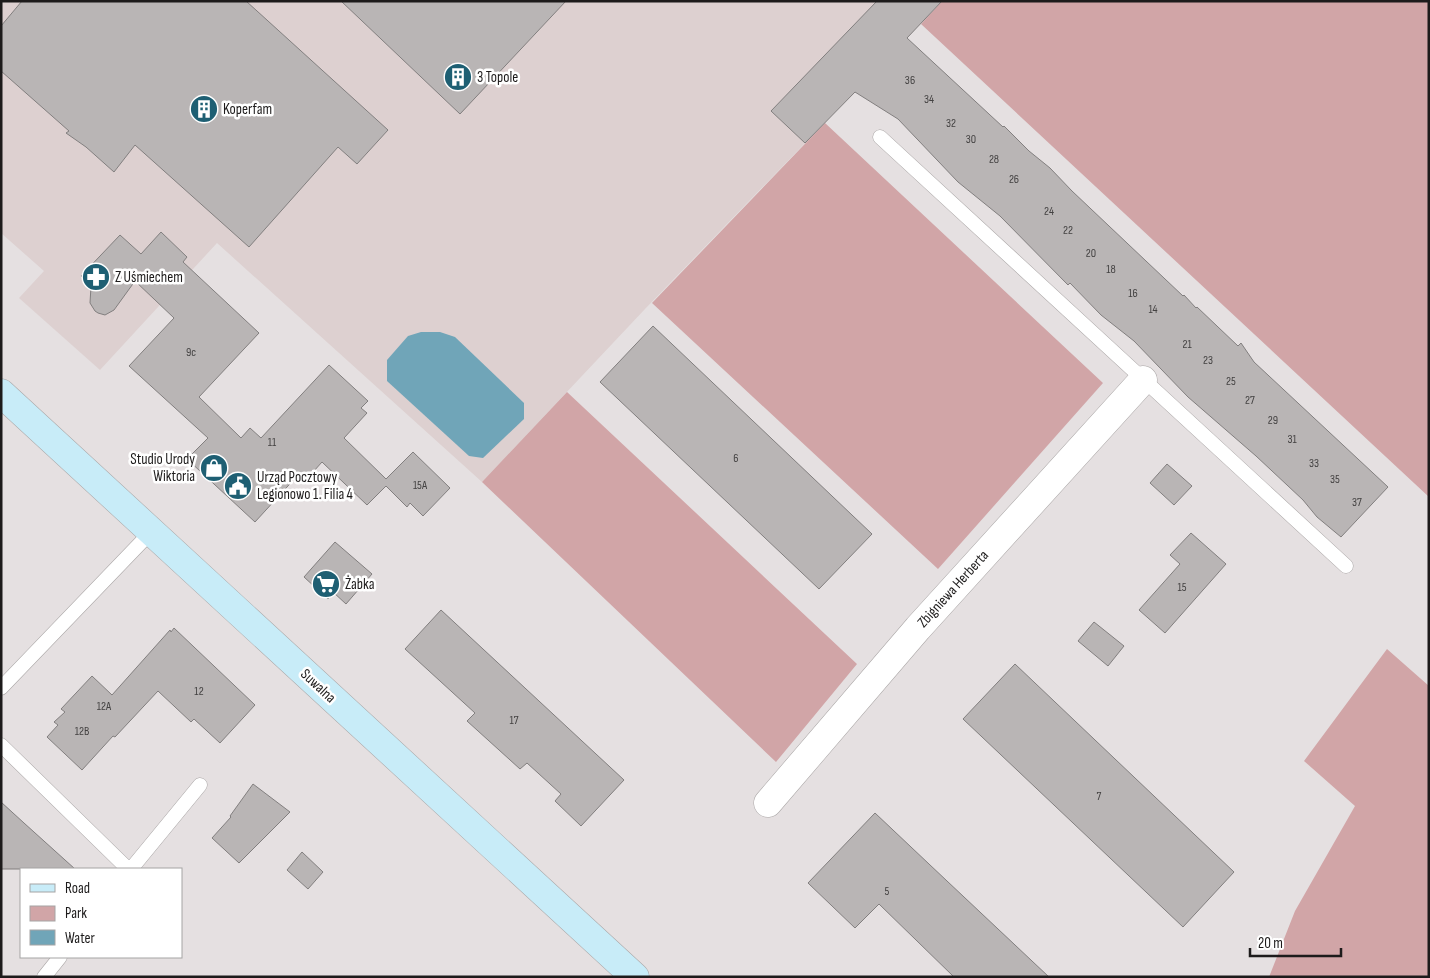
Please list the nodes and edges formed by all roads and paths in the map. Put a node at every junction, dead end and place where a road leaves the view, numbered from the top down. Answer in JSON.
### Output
{"nodes":[{"id":1,"x":880,"y":137,"type":"dead end"},
{"id":2,"x":1143,"y":380,"type":"junction"},
{"id":3,"x":1,"y":393,"type":"edge"},
{"id":4,"x":152,"y":531,"type":"junction"},
{"id":5,"x":1346,"y":566,"type":"dead end"},
{"id":6,"x":1,"y":688,"type":"edge"},
{"id":7,"x":1,"y":745,"type":"edge"},
{"id":8,"x":200,"y":785,"type":"dead end"},
{"id":9,"x":768,"y":803,"type":"dead end"},
{"id":10,"x":129,"y":868,"type":"edge"},
{"id":11,"x":131,"y":868,"type":"edge"},
{"id":12,"x":59,"y":958,"type":"edge"},
{"id":13,"x":44,"y":977,"type":"edge"},
{"id":14,"x":635,"y":977,"type":"edge"}],
"edges":[{"from":1,"to":2,"type":"lane"},
{"from":2,"to":5,"type":"lane"},
{"from":2,"to":9,"type":"street","name":"Zbigniewa Herberta"},
{"from":3,"to":4,"type":"street","name":"Suwalna"},
{"from":4,"to":6,"type":"lane"},
{"from":4,"to":14,"type":"street","name":"Suwalna"},
{"from":7,"to":10,"type":"lane"},
{"from":8,"to":11,"type":"lane"},
{"from":12,"to":13,"type":"lane"}]}
